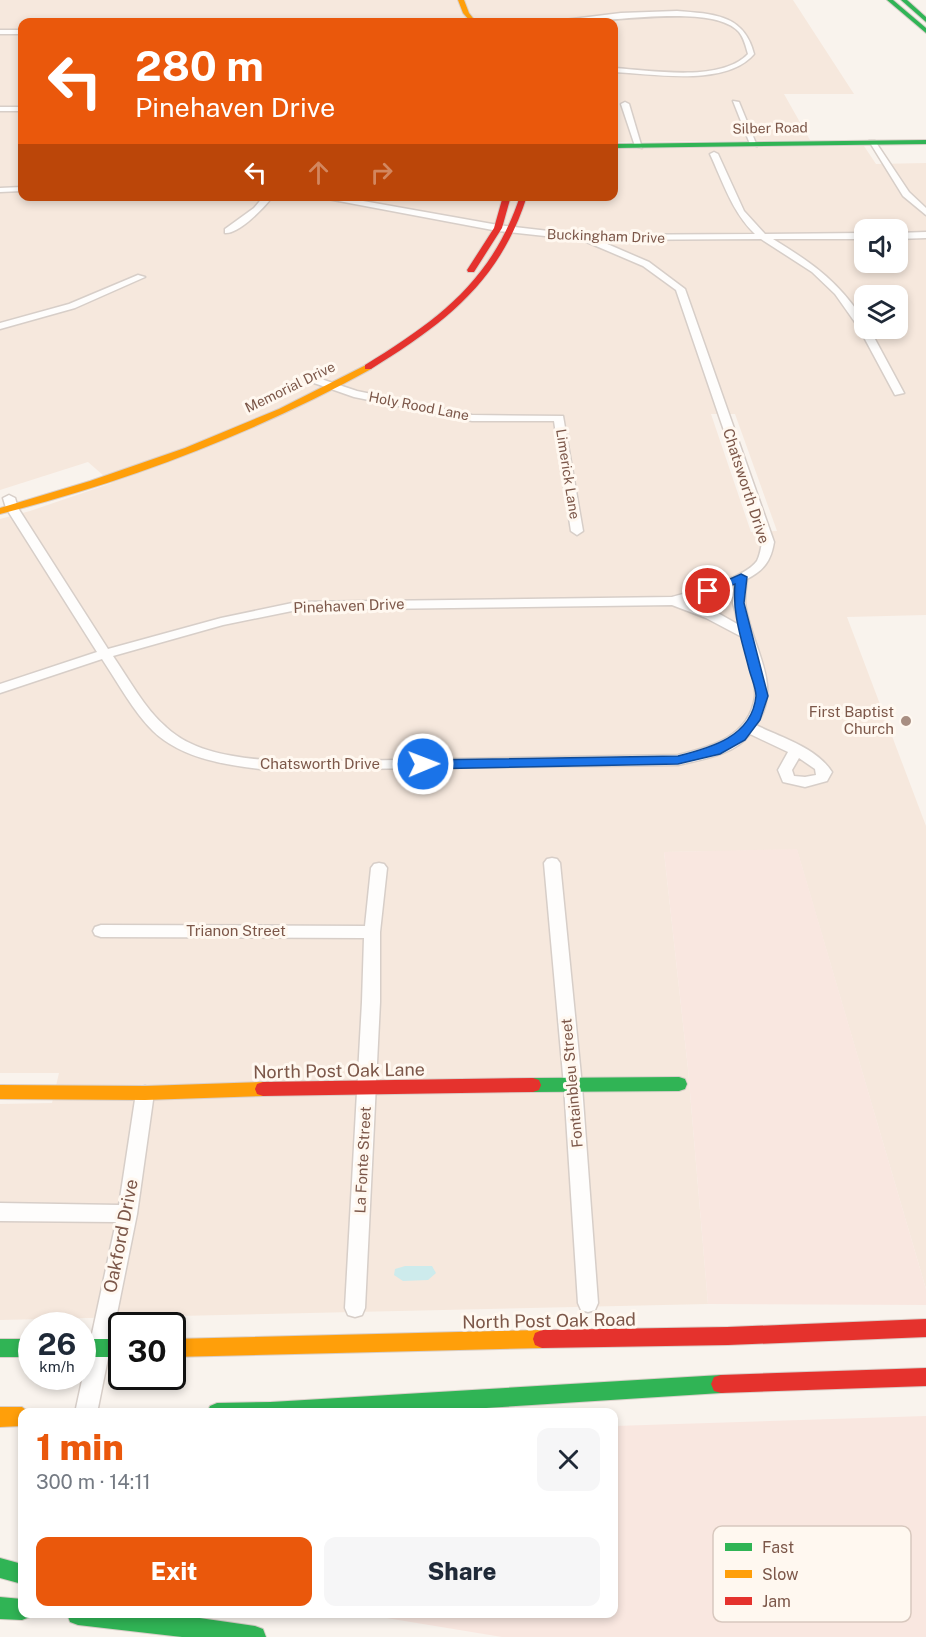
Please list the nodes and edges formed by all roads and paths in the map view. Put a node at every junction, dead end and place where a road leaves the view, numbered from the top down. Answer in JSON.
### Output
{"nodes":[{"id":1,"x":449,"y":0,"type":"edge"},
{"id":2,"x":461,"y":0,"type":"edge"},
{"id":3,"x":890,"y":0,"type":"edge"},
{"id":4,"x":904,"y":0,"type":"edge"},
{"id":5,"x":458,"y":18,"type":"edge"},
{"id":6,"x":470,"y":18,"type":"edge"},
{"id":7,"x":579,"y":18,"type":"edge"},
{"id":8,"x":926,"y":20,"type":"edge"},
{"id":9,"x":926,"y":31,"type":"edge"},
{"id":10,"x":0,"y":32,"type":"edge"},
{"id":11,"x":18,"y":32,"type":"edge"},
{"id":12,"x":618,"y":70,"type":"edge"},
{"id":13,"x":735,"y":102,"type":"dead end"},
{"id":14,"x":625,"y":104,"type":"dead end"},
{"id":15,"x":0,"y":109,"type":"edge"},
{"id":16,"x":18,"y":109,"type":"edge"},
{"id":17,"x":926,"y":142,"type":"edge"},
{"id":18,"x":873,"y":143,"type":"junction"},
{"id":19,"x":754,"y":144,"type":"junction"},
{"id":20,"x":618,"y":146,"type":"edge"},
{"id":21,"x":639,"y":146,"type":"junction"},
{"id":22,"x":714,"y":154,"type":"dead end"},
{"id":23,"x":18,"y":189,"type":"edge"},
{"id":24,"x":0,"y":190,"type":"edge"},
{"id":25,"x":265,"y":201,"type":"edge"},
{"id":26,"x":348,"y":201,"type":"edge"},
{"id":27,"x":506,"y":201,"type":"edge"},
{"id":28,"x":523,"y":201,"type":"edge"},
{"id":29,"x":926,"y":213,"type":"edge"},
{"id":30,"x":498,"y":228,"type":"junction"},
{"id":31,"x":228,"y":231,"type":"dead end"},
{"id":32,"x":514,"y":231,"type":"junction"},
{"id":33,"x":926,"y":235,"type":"edge"},
{"id":34,"x":854,"y":236,"type":"edge"},
{"id":35,"x":908,"y":236,"type":"edge"},
{"id":36,"x":583,"y":238,"type":"junction"},
{"id":37,"x":765,"y":239,"type":"junction"},
{"id":38,"x":141,"y":277,"type":"dead end"},
{"id":39,"x":436,"y":304,"type":"junction"},
{"id":40,"x":453,"y":307,"type":"junction"},
{"id":41,"x":854,"y":314,"type":"edge"},
{"id":42,"x":0,"y":326,"type":"edge"},
{"id":43,"x":870,"y":339,"type":"edge"},
{"id":44,"x":318,"y":381,"type":"junction"},
{"id":45,"x":332,"y":386,"type":"junction"},
{"id":46,"x":899,"y":393,"type":"dead end"},
{"id":47,"x":560,"y":418,"type":"joint"},
{"id":48,"x":5,"y":504,"type":"edge"},
{"id":49,"x":577,"y":531,"type":"dead end"},
{"id":50,"x":741,"y":577,"type":"junction"},
{"id":51,"x":673,"y":601,"type":"junction"},
{"id":52,"x":747,"y":635,"type":"junction"},
{"id":53,"x":104,"y":654,"type":"junction"},
{"id":54,"x":0,"y":689,"type":"edge"},
{"id":55,"x":748,"y":728,"type":"junction"},
{"id":56,"x":795,"y":751,"type":"dead end"},
{"id":57,"x":552,"y":863,"type":"dead end"},
{"id":58,"x":379,"y":868,"type":"dead end"},
{"id":59,"x":101,"y":931,"type":"dead end"},
{"id":60,"x":372,"y":932,"type":"junction"},
{"id":61,"x":679,"y":1084,"type":"dead end"},
{"id":62,"x":367,"y":1086,"type":"junction"},
{"id":63,"x":573,"y":1086,"type":"junction"},
{"id":64,"x":0,"y":1092,"type":"edge"},
{"id":65,"x":145,"y":1093,"type":"junction"},
{"id":66,"x":0,"y":1212,"type":"edge"},
{"id":67,"x":127,"y":1214,"type":"junction"},
{"id":68,"x":588,"y":1303,"type":"dead end"},
{"id":69,"x":356,"y":1308,"type":"dead end"},
{"id":70,"x":96,"y":1326,"type":"edge"},
{"id":71,"x":926,"y":1328,"type":"edge"},
{"id":72,"x":0,"y":1348,"type":"edge"},
{"id":73,"x":18,"y":1348,"type":"edge"},
{"id":74,"x":186,"y":1348,"type":"edge"},
{"id":75,"x":926,"y":1377,"type":"edge"},
{"id":76,"x":87,"y":1390,"type":"edge"},
{"id":77,"x":86,"y":1408,"type":"edge"},
{"id":78,"x":335,"y":1408,"type":"edge"},
{"id":79,"x":0,"y":1417,"type":"edge"},
{"id":80,"x":18,"y":1417,"type":"edge"},
{"id":81,"x":0,"y":1568,"type":"edge"},
{"id":82,"x":18,"y":1573,"type":"edge"},
{"id":83,"x":0,"y":1608,"type":"edge"},
{"id":84,"x":18,"y":1609,"type":"edge"},
{"id":85,"x":117,"y":1618,"type":"edge"},
{"id":86,"x":164,"y":1618,"type":"edge"},
{"id":87,"x":215,"y":1637,"type":"edge"},
{"id":88,"x":255,"y":1637,"type":"edge"}],
"edges":[{"from":1,"to":5,"type":"main road"},
{"from":2,"to":6,"type":"main road"},
{"from":3,"to":9,"type":"main road"},
{"from":4,"to":8,"type":"main road"},
{"from":7,"to":12,"type":"street"},
{"from":10,"to":11,"type":"street"},
{"from":13,"to":19,"type":"street"},
{"from":14,"to":21,"type":"street"},
{"from":15,"to":16,"type":"street"},
{"from":17,"to":18,"type":"main road","name":"Silber Road"},
{"from":18,"to":19,"type":"main road","name":"Silber Road"},
{"from":18,"to":29,"type":"street"},
{"from":19,"to":21,"type":"main road","name":"Silber Road"},
{"from":20,"to":21,"type":"main road","name":"Silber Road"},
{"from":22,"to":37,"type":"street"},
{"from":23,"to":24,"type":"street"},
{"from":25,"to":31,"type":"street"},
{"from":26,"to":30,"type":"street","name":"Buckingham Drive"},
{"from":27,"to":30,"type":"main road","name":"Memorial Drive"},
{"from":28,"to":32,"type":"main road","name":"Memorial Drive"},
{"from":30,"to":32,"type":"street","name":"Buckingham Drive"},
{"from":30,"to":39,"type":"main road","name":"Memorial Drive"},
{"from":32,"to":36,"type":"street","name":"Buckingham Drive"},
{"from":32,"to":40,"type":"main road","name":"Memorial Drive"},
{"from":33,"to":35,"type":"street"},
{"from":34,"to":37,"type":"street","name":"Buckingham Drive"},
{"from":36,"to":37,"type":"street","name":"Buckingham Drive"},
{"from":36,"to":50,"type":"street","name":"Chatsworth Drive"},
{"from":37,"to":41,"type":"street"},
{"from":38,"to":42,"type":"street"},
{"from":39,"to":40,"type":"main road"},
{"from":39,"to":44,"type":"main road","name":"Memorial Drive"},
{"from":40,"to":45,"type":"main road","name":"Memorial Drive"},
{"from":43,"to":46,"type":"street"},
{"from":44,"to":45,"type":"street","name":"Holy Rood Lane"},
{"from":44,"to":48,"type":"main road","name":"Memorial Drive"},
{"from":45,"to":47,"type":"street","name":"Holy Rood Lane"},
{"from":45,"to":48,"type":"main road","name":"Memorial Drive"},
{"from":47,"to":49,"type":"street","name":"Limerick Lane"},
{"from":48,"to":53,"type":"street","name":"Chatsworth Drive"},
{"from":50,"to":51,"type":"street","name":"Pinehaven Drive"},
{"from":50,"to":52,"type":"street","name":"Chatsworth Drive"},
{"from":51,"to":52,"type":"street","name":"Pinehaven Drive"},
{"from":51,"to":53,"type":"street","name":"Pinehaven Drive"},
{"from":52,"to":55,"type":"street","name":"Chatsworth Drive"},
{"from":53,"to":54,"type":"street","name":"Pinehaven Drive"},
{"from":53,"to":55,"type":"street","name":"Chatsworth Drive"},
{"from":55,"to":56,"type":"street"},
{"from":57,"to":63,"type":"street","name":"Fontainbleu Street"},
{"from":58,"to":60,"type":"street","name":"La Fonte Street"},
{"from":59,"to":60,"type":"street","name":"Trianon Street"},
{"from":60,"to":62,"type":"street","name":"La Fonte Street"},
{"from":61,"to":63,"type":"main road","name":"North Post Oak Lane"},
{"from":62,"to":63,"type":"main road","name":"North Post Oak Lane"},
{"from":62,"to":65,"type":"main road","name":"North Post Oak Lane"},
{"from":62,"to":69,"type":"street","name":"La Fonte Street"},
{"from":63,"to":68,"type":"street","name":"Fontainbleu Street"},
{"from":64,"to":65,"type":"main road","name":"North Post Oak Lane"},
{"from":65,"to":67,"type":"street","name":"Oakford Drive"},
{"from":66,"to":67,"type":"street"},
{"from":67,"to":70,"type":"street","name":"Oakford Drive"},
{"from":71,"to":74,"type":"main road","name":"North Post Oak Road"},
{"from":72,"to":73,"type":"main road"},
{"from":75,"to":78,"type":"main road"},
{"from":76,"to":77,"type":"street","name":"Oakford Drive"},
{"from":79,"to":80,"type":"main road"},
{"from":81,"to":82,"type":"main road"},
{"from":83,"to":84,"type":"main road"},
{"from":85,"to":88,"type":"main road"},
{"from":86,"to":87,"type":"main road"}]}
